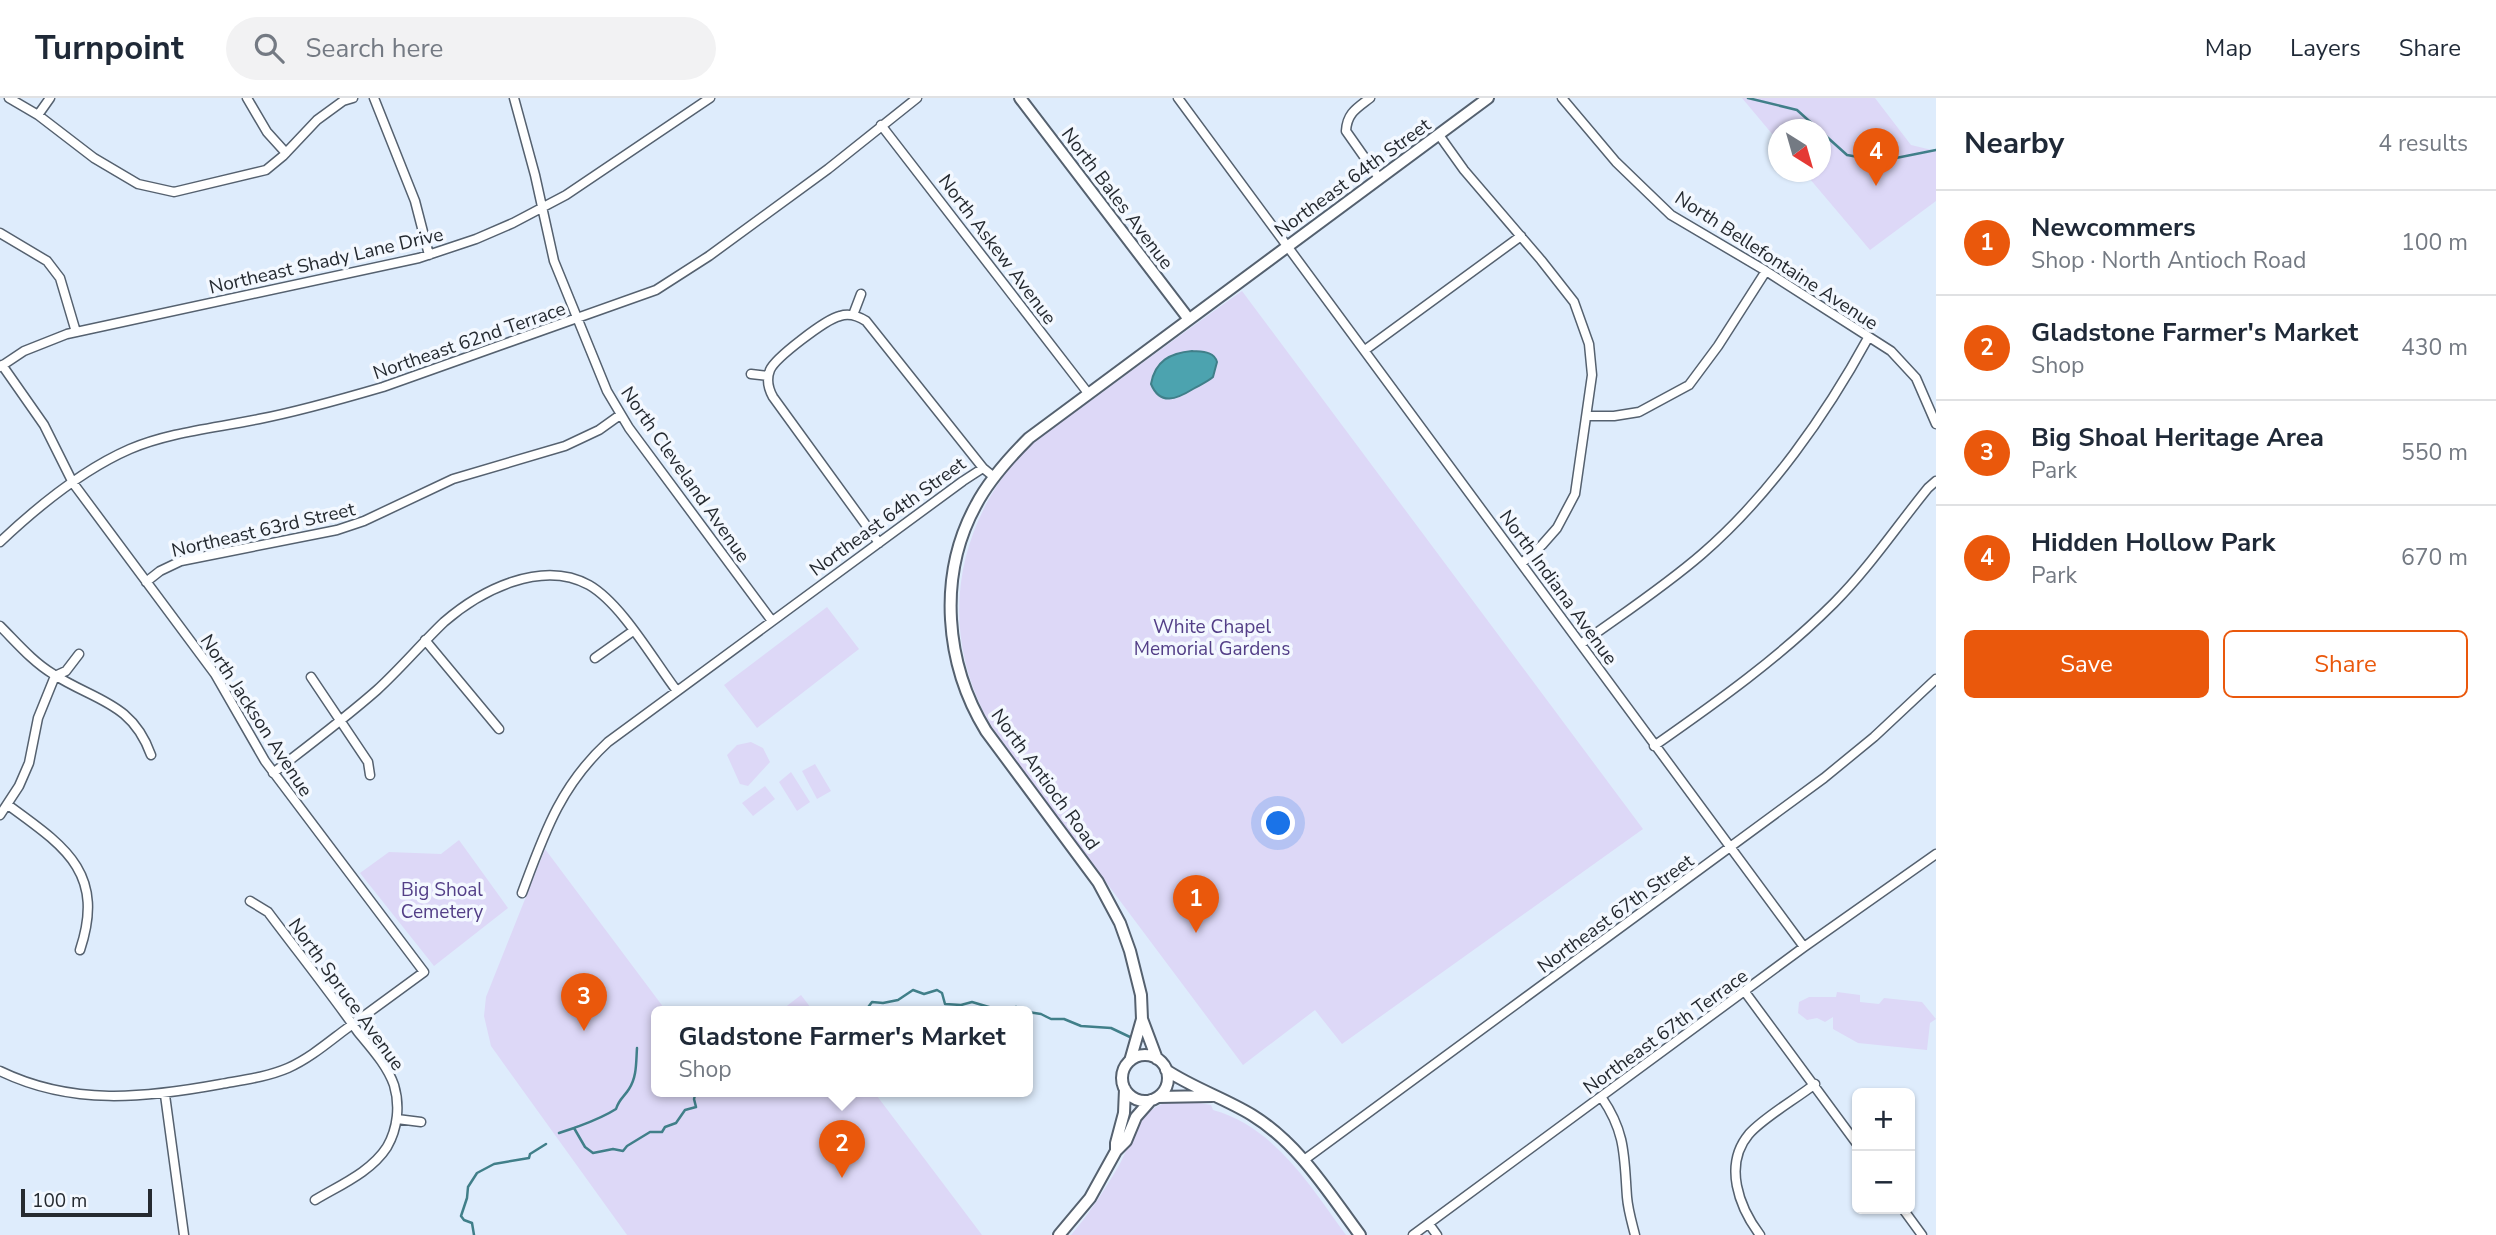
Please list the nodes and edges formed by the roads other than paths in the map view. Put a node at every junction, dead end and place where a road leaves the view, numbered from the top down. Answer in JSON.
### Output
{"nodes":[{"id":1,"x":9,"y":98,"type":"edge"},
{"id":2,"x":50,"y":98,"type":"edge"},
{"id":3,"x":247,"y":98,"type":"edge"},
{"id":4,"x":353,"y":98,"type":"edge"},
{"id":5,"x":374,"y":98,"type":"edge"},
{"id":6,"x":514,"y":98,"type":"edge"},
{"id":7,"x":709,"y":98,"type":"edge"},
{"id":8,"x":917,"y":98,"type":"edge"},
{"id":9,"x":1020,"y":98,"type":"edge"},
{"id":10,"x":1178,"y":98,"type":"edge"},
{"id":11,"x":1370,"y":98,"type":"edge"},
{"id":12,"x":1488,"y":98,"type":"edge"},
{"id":13,"x":1562,"y":98,"type":"edge"},
{"id":14,"x":38,"y":116,"type":"junction"},
{"id":15,"x":881,"y":125,"type":"junction"},
{"id":16,"x":1439,"y":135,"type":"junction"},
{"id":17,"x":286,"y":153,"type":"junction"},
{"id":18,"x":1379,"y":178,"type":"junction"},
{"id":19,"x":541,"y":209,"type":"junction"},
{"id":20,"x":0,"y":233,"type":"edge"},
{"id":21,"x":1521,"y":236,"type":"junction"},
{"id":22,"x":1289,"y":245,"type":"junction"},
{"id":23,"x":429,"y":254,"type":"junction"},
{"id":24,"x":1766,"y":271,"type":"junction"},
{"id":25,"x":861,"y":294,"type":"dead end"},
{"id":26,"x":853,"y":315,"type":"junction"},
{"id":27,"x":1188,"y":318,"type":"junction"},
{"id":28,"x":576,"y":319,"type":"junction"},
{"id":29,"x":76,"y":332,"type":"junction"},
{"id":30,"x":1868,"y":338,"type":"junction"},
{"id":31,"x":1365,"y":350,"type":"junction"},
{"id":32,"x":1,"y":366,"type":"edge"},
{"id":33,"x":751,"y":374,"type":"dead end"},
{"id":34,"x":768,"y":376,"type":"junction"},
{"id":35,"x":1088,"y":393,"type":"junction"},
{"id":36,"x":620,"y":415,"type":"junction"},
{"id":37,"x":1587,"y":416,"type":"junction"},
{"id":38,"x":1936,"y":424,"type":"edge"},
{"id":39,"x":983,"y":468,"type":"junction"},
{"id":40,"x":994,"y":478,"type":"junction"},
{"id":41,"x":1936,"y":481,"type":"edge"},
{"id":42,"x":73,"y":483,"type":"junction"},
{"id":43,"x":0,"y":542,"type":"edge"},
{"id":44,"x":879,"y":543,"type":"junction"},
{"id":45,"x":1522,"y":563,"type":"junction"},
{"id":46,"x":146,"y":582,"type":"junction"},
{"id":47,"x":772,"y":621,"type":"junction"},
{"id":48,"x":0,"y":626,"type":"edge"},
{"id":49,"x":633,"y":631,"type":"junction"},
{"id":50,"x":425,"y":640,"type":"junction"},
{"id":51,"x":1581,"y":644,"type":"junction"},
{"id":52,"x":79,"y":654,"type":"dead end"},
{"id":53,"x":595,"y":658,"type":"dead end"},
{"id":54,"x":55,"y":676,"type":"junction"},
{"id":55,"x":311,"y":677,"type":"dead end"},
{"id":56,"x":1936,"y":679,"type":"edge"},
{"id":57,"x":677,"y":691,"type":"junction"},
{"id":58,"x":340,"y":719,"type":"junction"},
{"id":59,"x":499,"y":729,"type":"dead end"},
{"id":60,"x":1654,"y":746,"type":"junction"},
{"id":61,"x":151,"y":755,"type":"dead end"},
{"id":62,"x":273,"y":774,"type":"junction"},
{"id":63,"x":370,"y":775,"type":"dead end"},
{"id":64,"x":8,"y":805,"type":"junction"},
{"id":65,"x":0,"y":815,"type":"edge"},
{"id":66,"x":1731,"y":847,"type":"junction"},
{"id":67,"x":1936,"y":854,"type":"edge"},
{"id":68,"x":522,"y":893,"type":"dead end"},
{"id":69,"x":250,"y":901,"type":"dead end"},
{"id":70,"x":1804,"y":947,"type":"junction"},
{"id":71,"x":80,"y":950,"type":"dead end"},
{"id":72,"x":1745,"y":992,"type":"junction"},
{"id":73,"x":1142,"y":1019,"type":"junction"},
{"id":74,"x":353,"y":1024,"type":"junction"},
{"id":75,"x":1157,"y":1059,"type":"junction"},
{"id":76,"x":1130,"y":1061,"type":"junction"},
{"id":77,"x":1166,"y":1070,"type":"junction"},
{"id":78,"x":1,"y":1075,"type":"edge"},
{"id":79,"x":1815,"y":1084,"type":"junction"},
{"id":80,"x":1125,"y":1089,"type":"junction"},
{"id":81,"x":165,"y":1095,"type":"junction"},
{"id":82,"x":1212,"y":1096,"type":"junction"},
{"id":83,"x":1155,"y":1098,"type":"junction"},
{"id":84,"x":1602,"y":1098,"type":"junction"},
{"id":85,"x":397,"y":1119,"type":"junction"},
{"id":86,"x":421,"y":1122,"type":"dead end"},
{"id":87,"x":1852,"y":1137,"type":"edge"},
{"id":88,"x":1116,"y":1151,"type":"junction"},
{"id":89,"x":1304,"y":1160,"type":"junction"},
{"id":90,"x":315,"y":1200,"type":"dead end"},
{"id":91,"x":1907,"y":1214,"type":"edge"},
{"id":92,"x":1429,"y":1224,"type":"junction"},
{"id":93,"x":184,"y":1235,"type":"edge"},
{"id":94,"x":1059,"y":1235,"type":"edge"},
{"id":95,"x":1360,"y":1235,"type":"edge"},
{"id":96,"x":1413,"y":1235,"type":"edge"},
{"id":97,"x":1437,"y":1235,"type":"edge"},
{"id":98,"x":1635,"y":1235,"type":"edge"},
{"id":99,"x":1760,"y":1235,"type":"edge"},
{"id":100,"x":1922,"y":1235,"type":"edge"}],
"edges":[{"from":1,"to":14,"type":"street"},
{"from":2,"to":14,"type":"street"},
{"from":3,"to":17,"type":"street"},
{"from":4,"to":17,"type":"street"},
{"from":5,"to":23,"type":"street"},
{"from":6,"to":19,"type":"street","name":"North Cleveland Avenue"},
{"from":7,"to":19,"type":"street","name":"Northeast Shady Lane Drive"},
{"from":8,"to":15,"type":"street","name":"Northeast 62nd Terrace"},
{"from":9,"to":27,"type":"street","name":"North Bales Avenue"},
{"from":10,"to":22,"type":"street","name":"North Indiana Avenue"},
{"from":11,"to":18,"type":"street"},
{"from":12,"to":16,"type":"street","name":"Northeast 64th Street"},
{"from":13,"to":24,"type":"street","name":"North Bellefontaine Avenue"},
{"from":14,"to":17,"type":"street"},
{"from":15,"to":28,"type":"street","name":"Northeast 62nd Terrace"},
{"from":15,"to":35,"type":"street","name":"North Askew Avenue"},
{"from":16,"to":18,"type":"street","name":"Northeast 64th Street"},
{"from":16,"to":21,"type":"street"},
{"from":18,"to":22,"type":"street","name":"Northeast 64th Street"},
{"from":19,"to":23,"type":"street","name":"Northeast Shady Lane Drive"},
{"from":19,"to":28,"type":"street","name":"North Cleveland Avenue"},
{"from":20,"to":29,"type":"street"},
{"from":21,"to":31,"type":"street"},
{"from":21,"to":37,"type":"street"},
{"from":22,"to":27,"type":"street","name":"Northeast 64th Street"},
{"from":22,"to":31,"type":"street","name":"North Indiana Avenue"},
{"from":23,"to":29,"type":"street","name":"Northeast Shady Lane Drive"},
{"from":24,"to":30,"type":"street","name":"North Bellefontaine Avenue"},
{"from":24,"to":37,"type":"street"},
{"from":25,"to":26,"type":"street"},
{"from":26,"to":34,"type":"street"},
{"from":26,"to":39,"type":"street"},
{"from":27,"to":35,"type":"street","name":"Northeast 64th Street"},
{"from":28,"to":36,"type":"street","name":"North Cleveland Avenue"},
{"from":28,"to":42,"type":"street","name":"Northeast 62nd Terrace"},
{"from":29,"to":32,"type":"street","name":"Northeast Shady Lane Drive"},
{"from":30,"to":38,"type":"street","name":"North Bellefontaine Avenue"},
{"from":30,"to":51,"type":"street"},
{"from":31,"to":45,"type":"street","name":"North Indiana Avenue"},
{"from":32,"to":42,"type":"street","name":"North Jackson Avenue"},
{"from":33,"to":34,"type":"street"},
{"from":34,"to":44,"type":"street"},
{"from":35,"to":40,"type":"street","name":"Northeast 64th Street"},
{"from":36,"to":46,"type":"street","name":"Northeast 63rd Street"},
{"from":36,"to":47,"type":"street","name":"North Cleveland Avenue"},
{"from":37,"to":45,"type":"street"},
{"from":39,"to":40,"type":"street","name":"Northeast 64th Street"},
{"from":39,"to":44,"type":"street","name":"Northeast 64th Street"},
{"from":40,"to":73,"type":"street","name":"North Antioch Road"},
{"from":41,"to":60,"type":"street"},
{"from":42,"to":43,"type":"street","name":"Northeast 62nd Terrace"},
{"from":42,"to":46,"type":"street","name":"North Jackson Avenue"},
{"from":44,"to":47,"type":"street","name":"Northeast 64th Street"},
{"from":45,"to":51,"type":"street","name":"North Indiana Avenue"},
{"from":46,"to":62,"type":"street","name":"North Jackson Avenue"},
{"from":47,"to":57,"type":"street","name":"Northeast 64th Street"},
{"from":48,"to":54,"type":"street"},
{"from":49,"to":50,"type":"street"},
{"from":49,"to":53,"type":"street"},
{"from":49,"to":57,"type":"street"},
{"from":50,"to":58,"type":"street"},
{"from":50,"to":59,"type":"street"},
{"from":51,"to":60,"type":"street","name":"North Indiana Avenue"},
{"from":52,"to":54,"type":"street"},
{"from":54,"to":61,"type":"street"},
{"from":54,"to":64,"type":"street"},
{"from":55,"to":58,"type":"street"},
{"from":56,"to":66,"type":"street","name":"Northeast 67th Street"},
{"from":57,"to":68,"type":"street","name":"Northeast 64th Street"},
{"from":58,"to":62,"type":"street"},
{"from":58,"to":63,"type":"street"},
{"from":60,"to":66,"type":"street","name":"North Indiana Avenue"},
{"from":62,"to":74,"type":"street","name":"North Jackson Avenue"},
{"from":64,"to":65,"type":"street"},
{"from":64,"to":71,"type":"street"},
{"from":66,"to":70,"type":"street","name":"North Indiana Avenue"},
{"from":66,"to":89,"type":"street","name":"Northeast 67th Street"},
{"from":67,"to":70,"type":"street","name":"Northeast 67th Terrace"},
{"from":69,"to":74,"type":"street","name":"North Spruce Avenue"},
{"from":70,"to":72,"type":"street","name":"Northeast 67th Terrace"},
{"from":72,"to":79,"type":"street"},
{"from":72,"to":84,"type":"street","name":"Northeast 67th Terrace"},
{"from":73,"to":75,"type":"street","name":"North Antioch Road"},
{"from":73,"to":76,"type":"street","name":"North Antioch Road"},
{"from":74,"to":81,"type":"street"},
{"from":74,"to":85,"type":"street","name":"North Spruce Avenue"},
{"from":75,"to":76,"type":"street"},
{"from":75,"to":77,"type":"street"},
{"from":76,"to":80,"type":"street"},
{"from":77,"to":82,"type":"street"},
{"from":77,"to":83,"type":"street"},
{"from":78,"to":81,"type":"street"},
{"from":79,"to":87,"type":"street"},
{"from":79,"to":99,"type":"street"},
{"from":80,"to":83,"type":"street"},
{"from":80,"to":88,"type":"street"},
{"from":81,"to":93,"type":"street"},
{"from":82,"to":83,"type":"street"},
{"from":82,"to":89,"type":"street"},
{"from":83,"to":88,"type":"street"},
{"from":84,"to":92,"type":"street","name":"Northeast 67th Terrace"},
{"from":84,"to":98,"type":"street"},
{"from":85,"to":86,"type":"street"},
{"from":85,"to":90,"type":"street","name":"North Spruce Avenue"},
{"from":88,"to":94,"type":"street"},
{"from":89,"to":95,"type":"street"},
{"from":91,"to":100,"type":"street"},
{"from":92,"to":96,"type":"street","name":"Northeast 67th Terrace"},
{"from":92,"to":97,"type":"street"}]}
